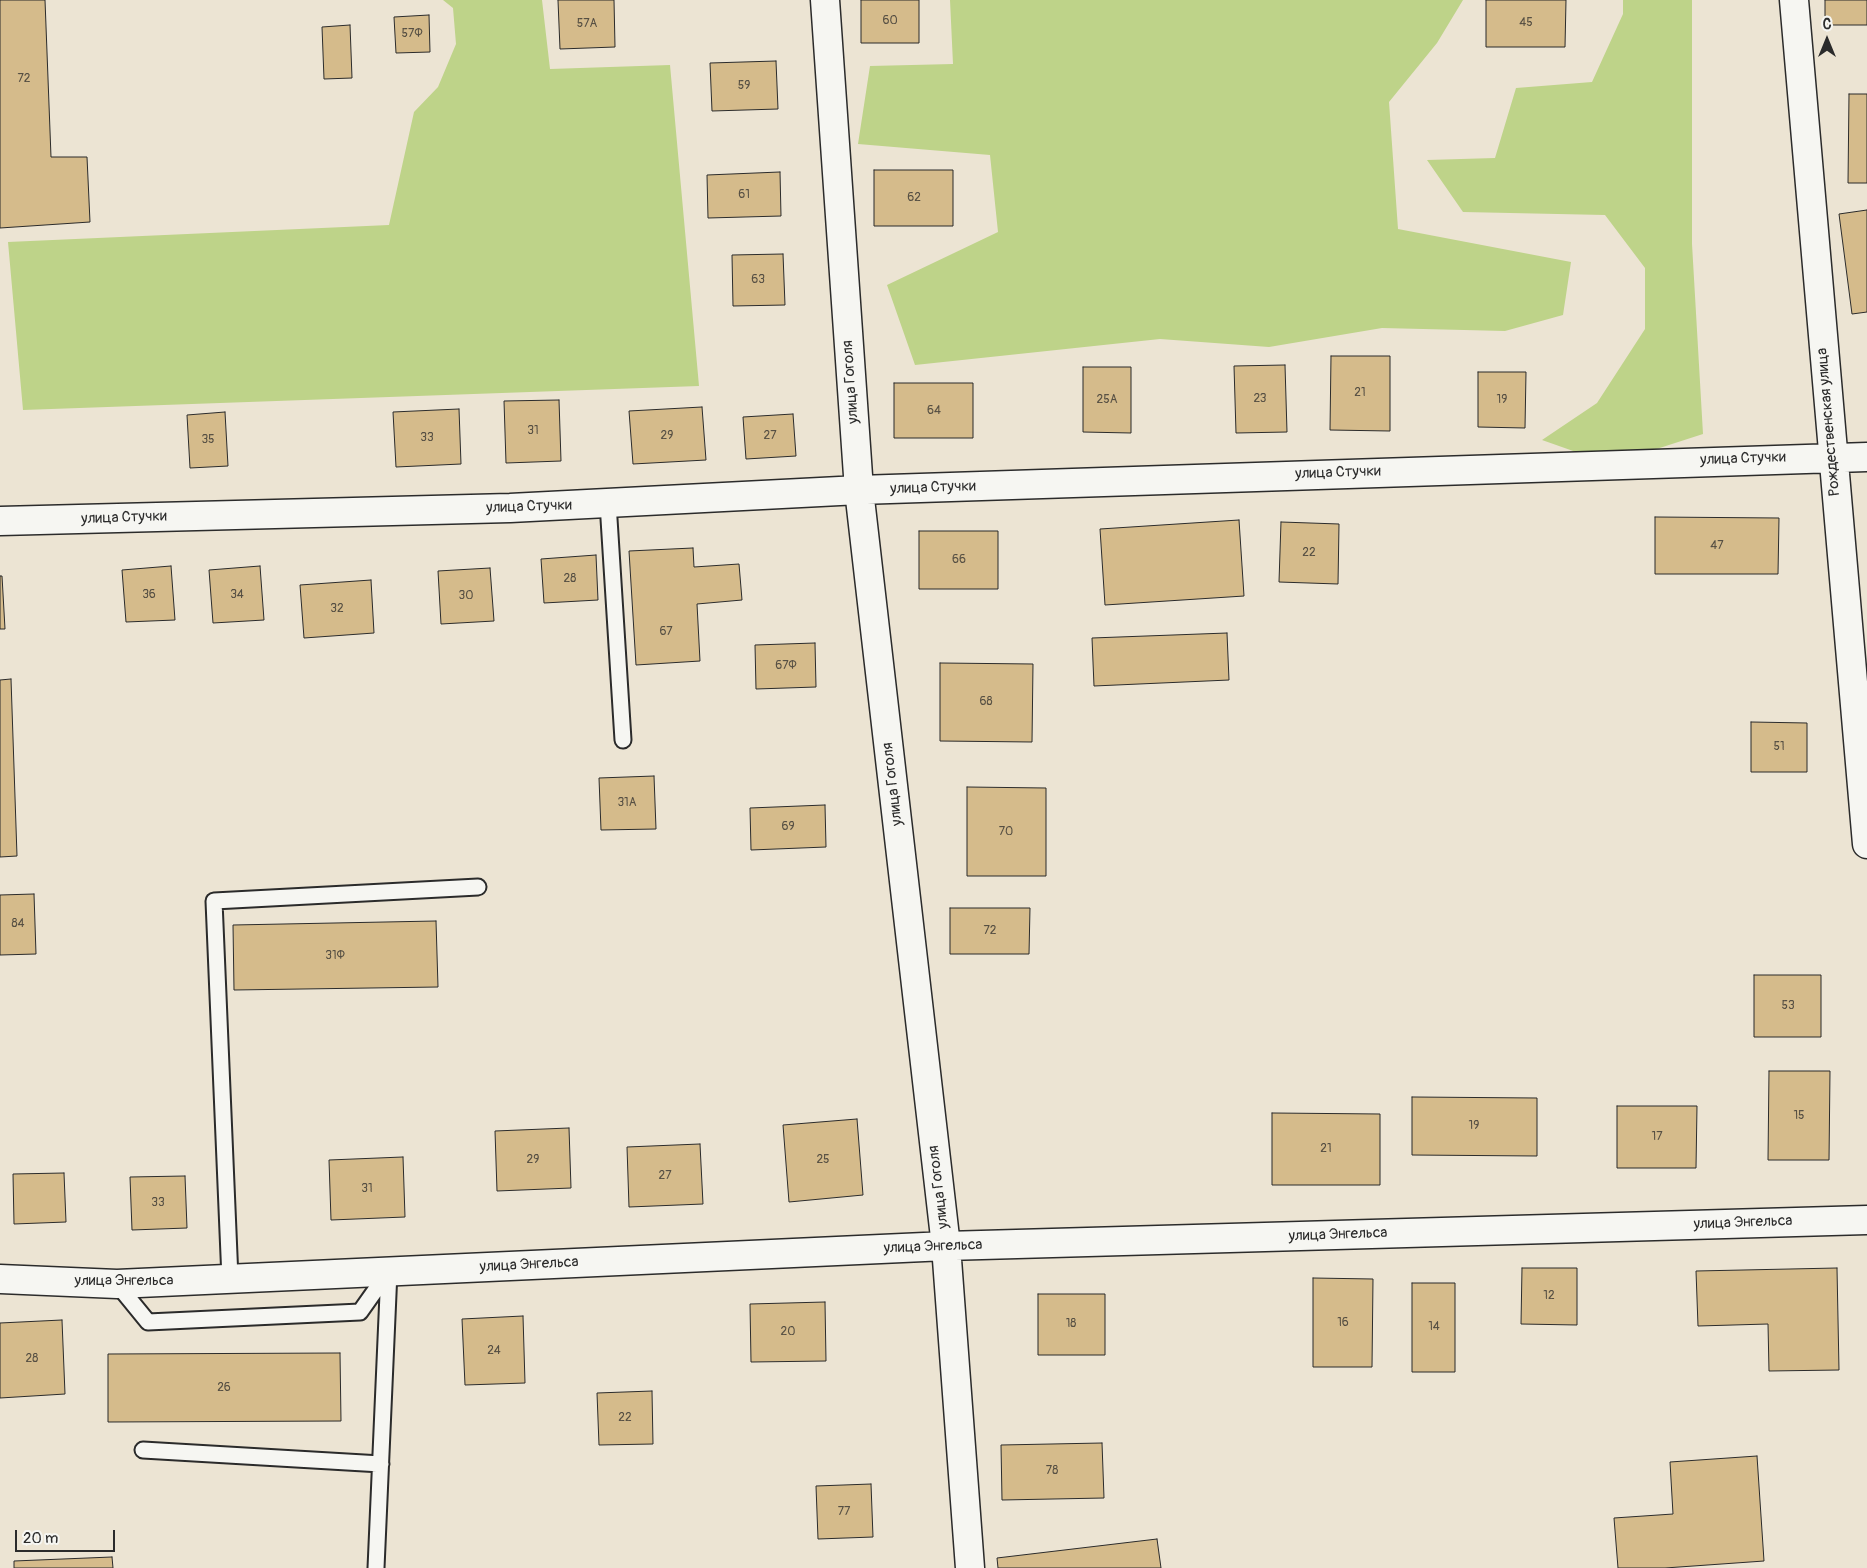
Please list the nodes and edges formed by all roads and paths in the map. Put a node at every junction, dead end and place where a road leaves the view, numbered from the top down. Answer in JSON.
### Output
{"nodes":[{"id":1,"x":825,"y":0,"type":"edge"},
{"id":2,"x":1794,"y":0,"type":"edge"},
{"id":3,"x":1832,"y":456,"type":"junction"},
{"id":4,"x":1867,"y":456,"type":"edge"},
{"id":5,"x":859,"y":490,"type":"junction"},
{"id":6,"x":608,"y":503,"type":"junction"},
{"id":7,"x":0,"y":521,"type":"edge"},
{"id":8,"x":623,"y":740,"type":"dead end"},
{"id":9,"x":1867,"y":844,"type":"edge"},
{"id":10,"x":478,"y":887,"type":"dead end"},
{"id":11,"x":1867,"y":1220,"type":"edge"},
{"id":12,"x":946,"y":1246,"type":"junction"},
{"id":13,"x":389,"y":1271,"type":"junction"},
{"id":14,"x":0,"y":1279,"type":"edge"},
{"id":15,"x":230,"y":1279,"type":"junction"},
{"id":16,"x":117,"y":1284,"type":"junction"},
{"id":17,"x":143,"y":1450,"type":"dead end"},
{"id":18,"x":380,"y":1464,"type":"junction"},
{"id":19,"x":376,"y":1568,"type":"edge"},
{"id":20,"x":970,"y":1568,"type":"edge"}],
"edges":[{"from":1,"to":5,"type":"street","name":"улица Гоголя"},
{"from":2,"to":3,"type":"street","name":"Рождественская улица"},
{"from":3,"to":4,"type":"street","name":"улица Стучки"},
{"from":3,"to":5,"type":"street","name":"улица Стучки"},
{"from":3,"to":9,"type":"street","name":"Рождественская улица"},
{"from":5,"to":6,"type":"street","name":"улица Стучки"},
{"from":5,"to":12,"type":"street","name":"улица Гоголя"},
{"from":6,"to":7,"type":"street","name":"улица Стучки"},
{"from":6,"to":8,"type":"lane"},
{"from":10,"to":15,"type":"lane"},
{"from":11,"to":12,"type":"street","name":"улица Энгельса"},
{"from":12,"to":13,"type":"street","name":"улица Энгельса"},
{"from":12,"to":20,"type":"street","name":"улица Гоголя"},
{"from":13,"to":15,"type":"street","name":"улица Энгельса"},
{"from":13,"to":16,"type":"lane"},
{"from":13,"to":18,"type":"lane"},
{"from":14,"to":16,"type":"street","name":"улица Энгельса"},
{"from":15,"to":16,"type":"street","name":"улица Энгельса"},
{"from":17,"to":18,"type":"lane"},
{"from":18,"to":19,"type":"lane"}]}
